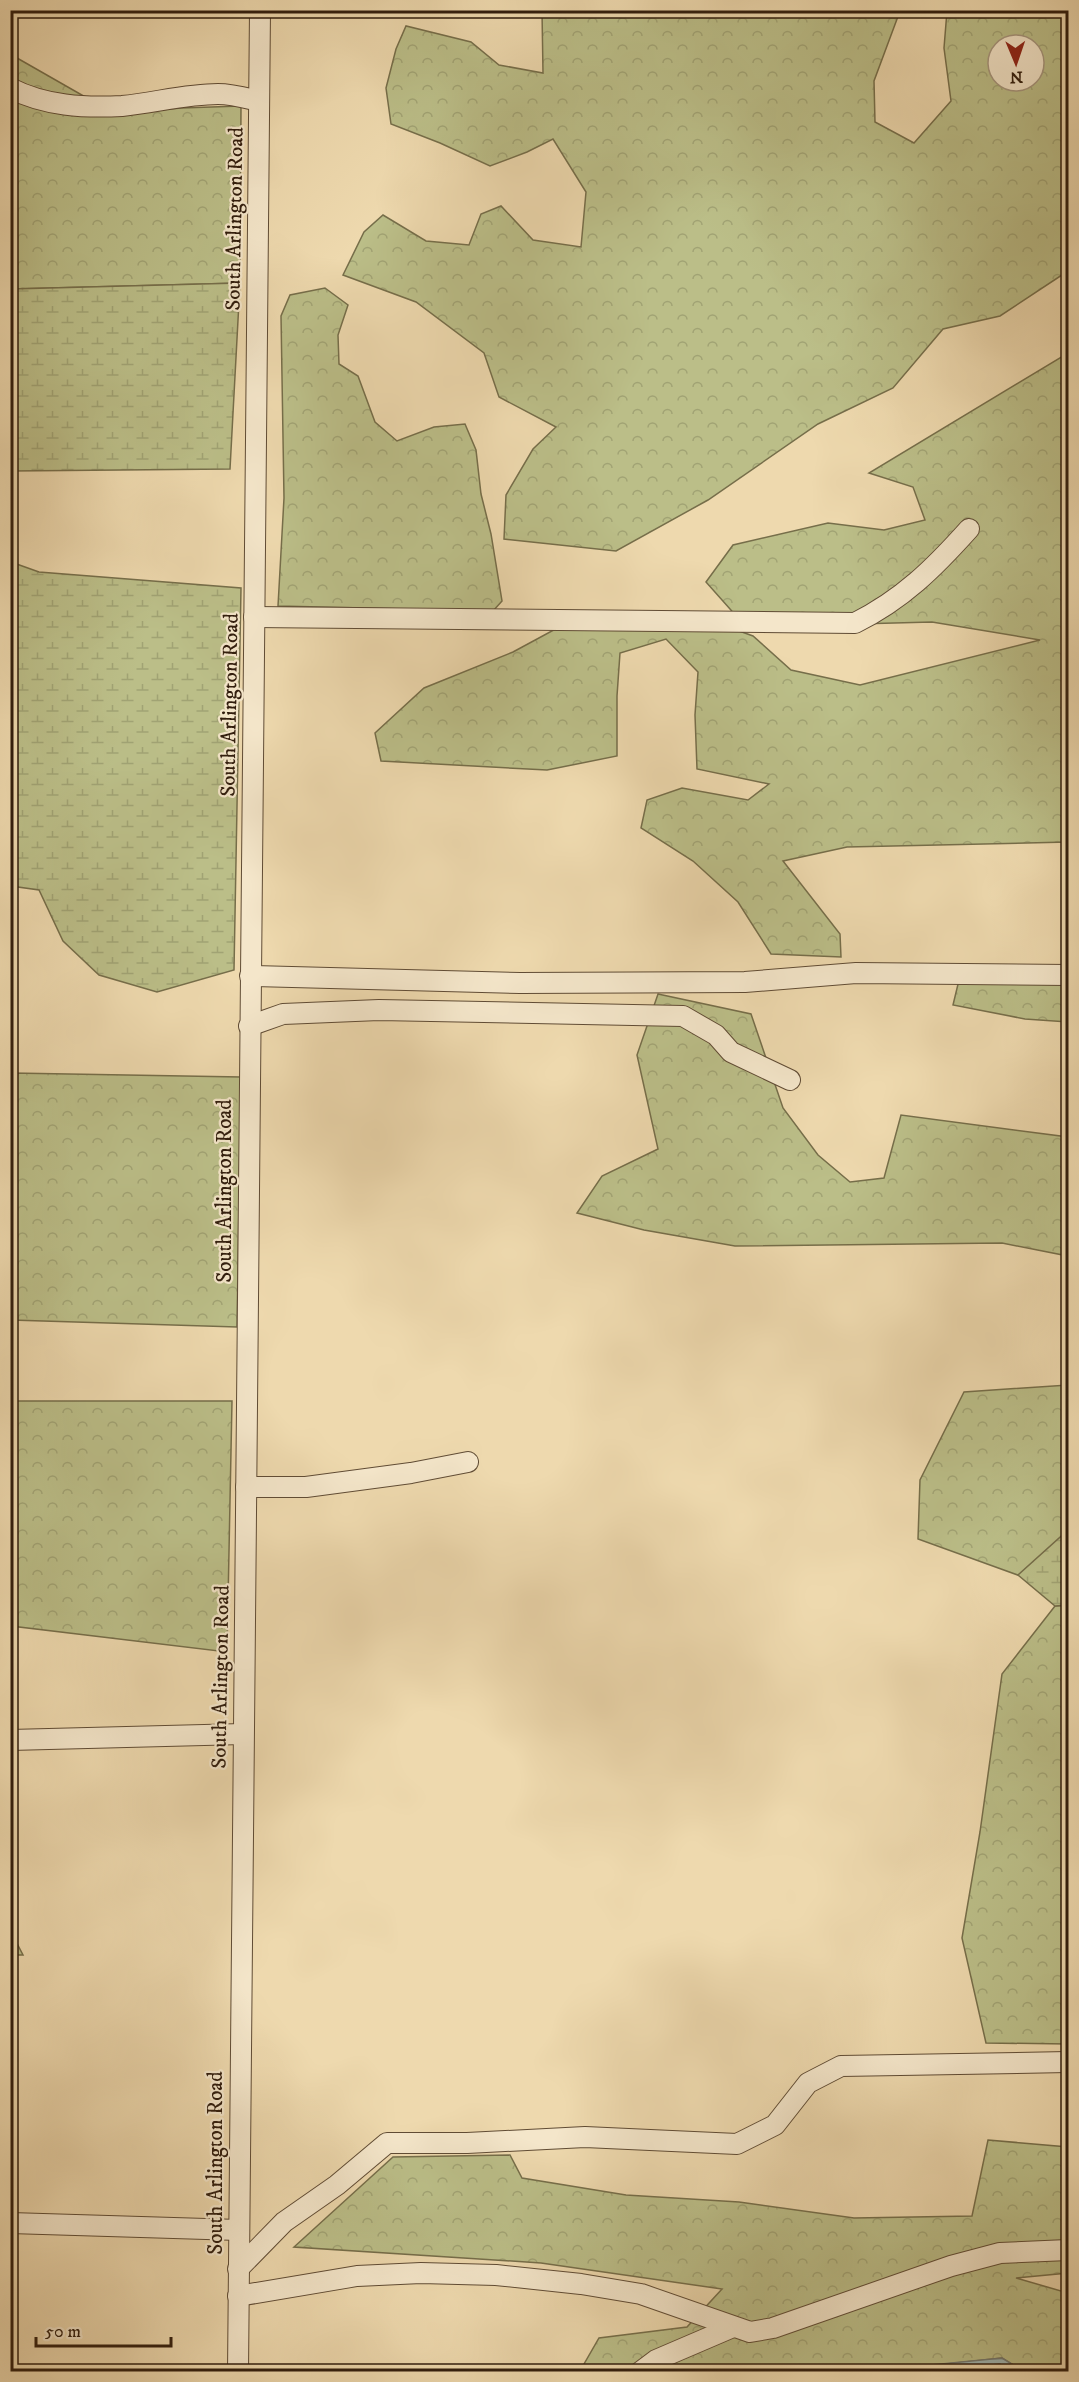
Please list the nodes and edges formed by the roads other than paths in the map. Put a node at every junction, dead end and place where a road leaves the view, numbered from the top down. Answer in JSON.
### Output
{"nodes":[{"id":1,"x":260,"y":10,"type":"edge"},
{"id":2,"x":10,"y":88,"type":"edge"},
{"id":3,"x":259,"y":100,"type":"junction"},
{"id":4,"x":969,"y":529,"type":"dead end"},
{"id":5,"x":254,"y":617,"type":"junction"},
{"id":6,"x":1068,"y":975,"type":"edge"},
{"id":7,"x":250,"y":976,"type":"junction"},
{"id":8,"x":249,"y":1026,"type":"junction"},
{"id":9,"x":790,"y":1080,"type":"dead end"},
{"id":10,"x":468,"y":1462,"type":"dead end"},
{"id":11,"x":246,"y":1487,"type":"junction"},
{"id":12,"x":243,"y":1734,"type":"junction"},
{"id":13,"x":10,"y":1740,"type":"edge"},
{"id":14,"x":1068,"y":2062,"type":"edge"},
{"id":15,"x":10,"y":2223,"type":"edge"},
{"id":16,"x":239,"y":2230,"type":"junction"},
{"id":17,"x":1068,"y":2250,"type":"edge"},
{"id":18,"x":238,"y":2269,"type":"junction"},
{"id":19,"x":238,"y":2296,"type":"junction"},
{"id":20,"x":733,"y":2327,"type":"junction"},
{"id":21,"x":238,"y":2372,"type":"edge"},
{"id":22,"x":640,"y":2372,"type":"edge"}],
"edges":[{"from":1,"to":3,"type":"street","name":"South Arlington Road"},
{"from":2,"to":3,"type":"street"},
{"from":3,"to":5,"type":"street","name":"South Arlington Road"},
{"from":4,"to":5,"type":"street"},
{"from":5,"to":7,"type":"street","name":"South Arlington Road"},
{"from":6,"to":7,"type":"street"},
{"from":7,"to":8,"type":"street","name":"South Arlington Road"},
{"from":8,"to":9,"type":"street"},
{"from":8,"to":11,"type":"street","name":"South Arlington Road"},
{"from":10,"to":11,"type":"street"},
{"from":11,"to":12,"type":"street","name":"South Arlington Road"},
{"from":12,"to":13,"type":"street"},
{"from":12,"to":16,"type":"street","name":"South Arlington Road"},
{"from":14,"to":18,"type":"street"},
{"from":15,"to":16,"type":"street"},
{"from":16,"to":18,"type":"street","name":"South Arlington Road"},
{"from":17,"to":20,"type":"street"},
{"from":18,"to":19,"type":"street","name":"South Arlington Road"},
{"from":19,"to":20,"type":"street"},
{"from":19,"to":21,"type":"street","name":"South Arlington Road"},
{"from":20,"to":22,"type":"street"}]}
